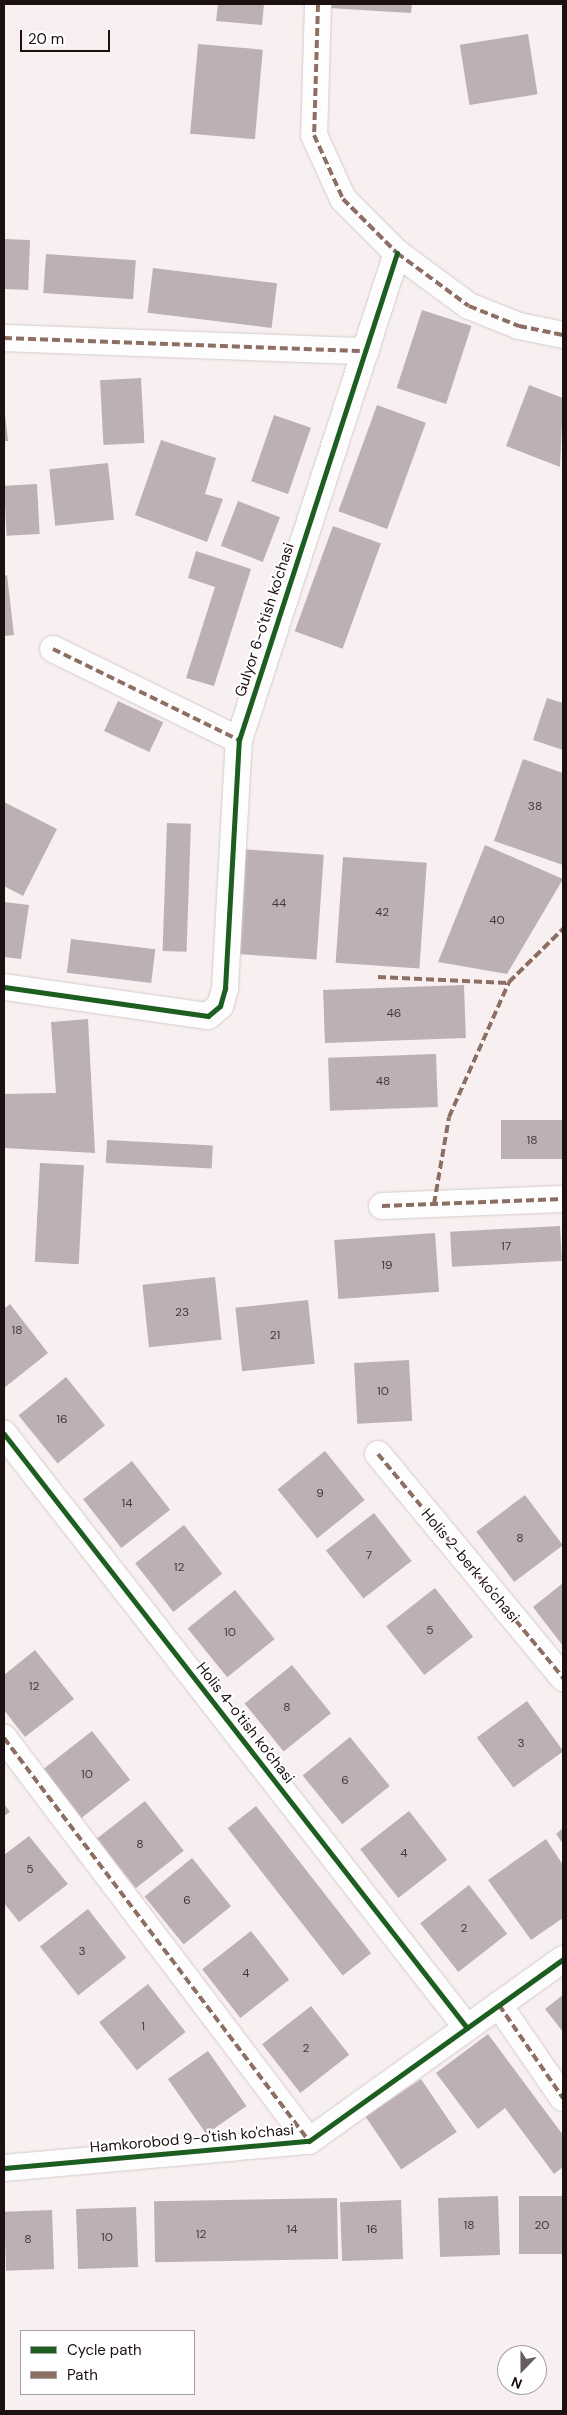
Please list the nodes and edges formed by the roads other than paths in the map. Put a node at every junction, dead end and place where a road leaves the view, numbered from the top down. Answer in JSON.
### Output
{"nodes":[{"id":1,"x":318,"y":4,"type":"edge"},
{"id":2,"x":397,"y":253,"type":"junction"},
{"id":3,"x":563,"y":335,"type":"edge"},
{"id":4,"x":4,"y":338,"type":"edge"},
{"id":5,"x":366,"y":351,"type":"junction"},
{"id":6,"x":53,"y":649,"type":"dead end"},
{"id":7,"x":239,"y":740,"type":"junction"},
{"id":8,"x":4,"y":987,"type":"edge"},
{"id":9,"x":563,"y":1199,"type":"edge"},
{"id":10,"x":382,"y":1206,"type":"dead end"},
{"id":11,"x":4,"y":1434,"type":"edge"},
{"id":12,"x":378,"y":1454,"type":"dead end"},
{"id":13,"x":563,"y":1678,"type":"edge"},
{"id":14,"x":4,"y":1738,"type":"edge"},
{"id":15,"x":563,"y":1958,"type":"edge"},
{"id":16,"x":499,"y":2005,"type":"junction"},
{"id":17,"x":467,"y":2028,"type":"junction"},
{"id":18,"x":563,"y":2098,"type":"edge"},
{"id":19,"x":309,"y":2141,"type":"junction"},
{"id":20,"x":4,"y":2168,"type":"edge"}],
"edges":[{"from":1,"to":2,"type":"street"},
{"from":2,"to":3,"type":"street"},
{"from":2,"to":5,"type":"street","name":"Gulyor 6-o'tish ko'chasi"},
{"from":4,"to":5,"type":"street"},
{"from":5,"to":7,"type":"street","name":"Gulyor 6-o'tish ko'chasi"},
{"from":6,"to":7,"type":"street"},
{"from":7,"to":8,"type":"street","name":"Gulyor 6-o'tish ko'chasi"},
{"from":9,"to":10,"type":"street"},
{"from":11,"to":17,"type":"street","name":"Holis 4-o'tish ko'chasi"},
{"from":12,"to":13,"type":"street","name":"Holis 2-berk ko'chasi"},
{"from":14,"to":19,"type":"street"},
{"from":15,"to":16,"type":"street","name":"Hamkorobod 9-o'tish ko'chasi"},
{"from":16,"to":17,"type":"street","name":"Hamkorobod 9-o'tish ko'chasi"},
{"from":16,"to":18,"type":"street"},
{"from":17,"to":19,"type":"street","name":"Hamkorobod 9-o'tish ko'chasi"},
{"from":19,"to":20,"type":"street","name":"Hamkorobod 9-o'tish ko'chasi"}]}
